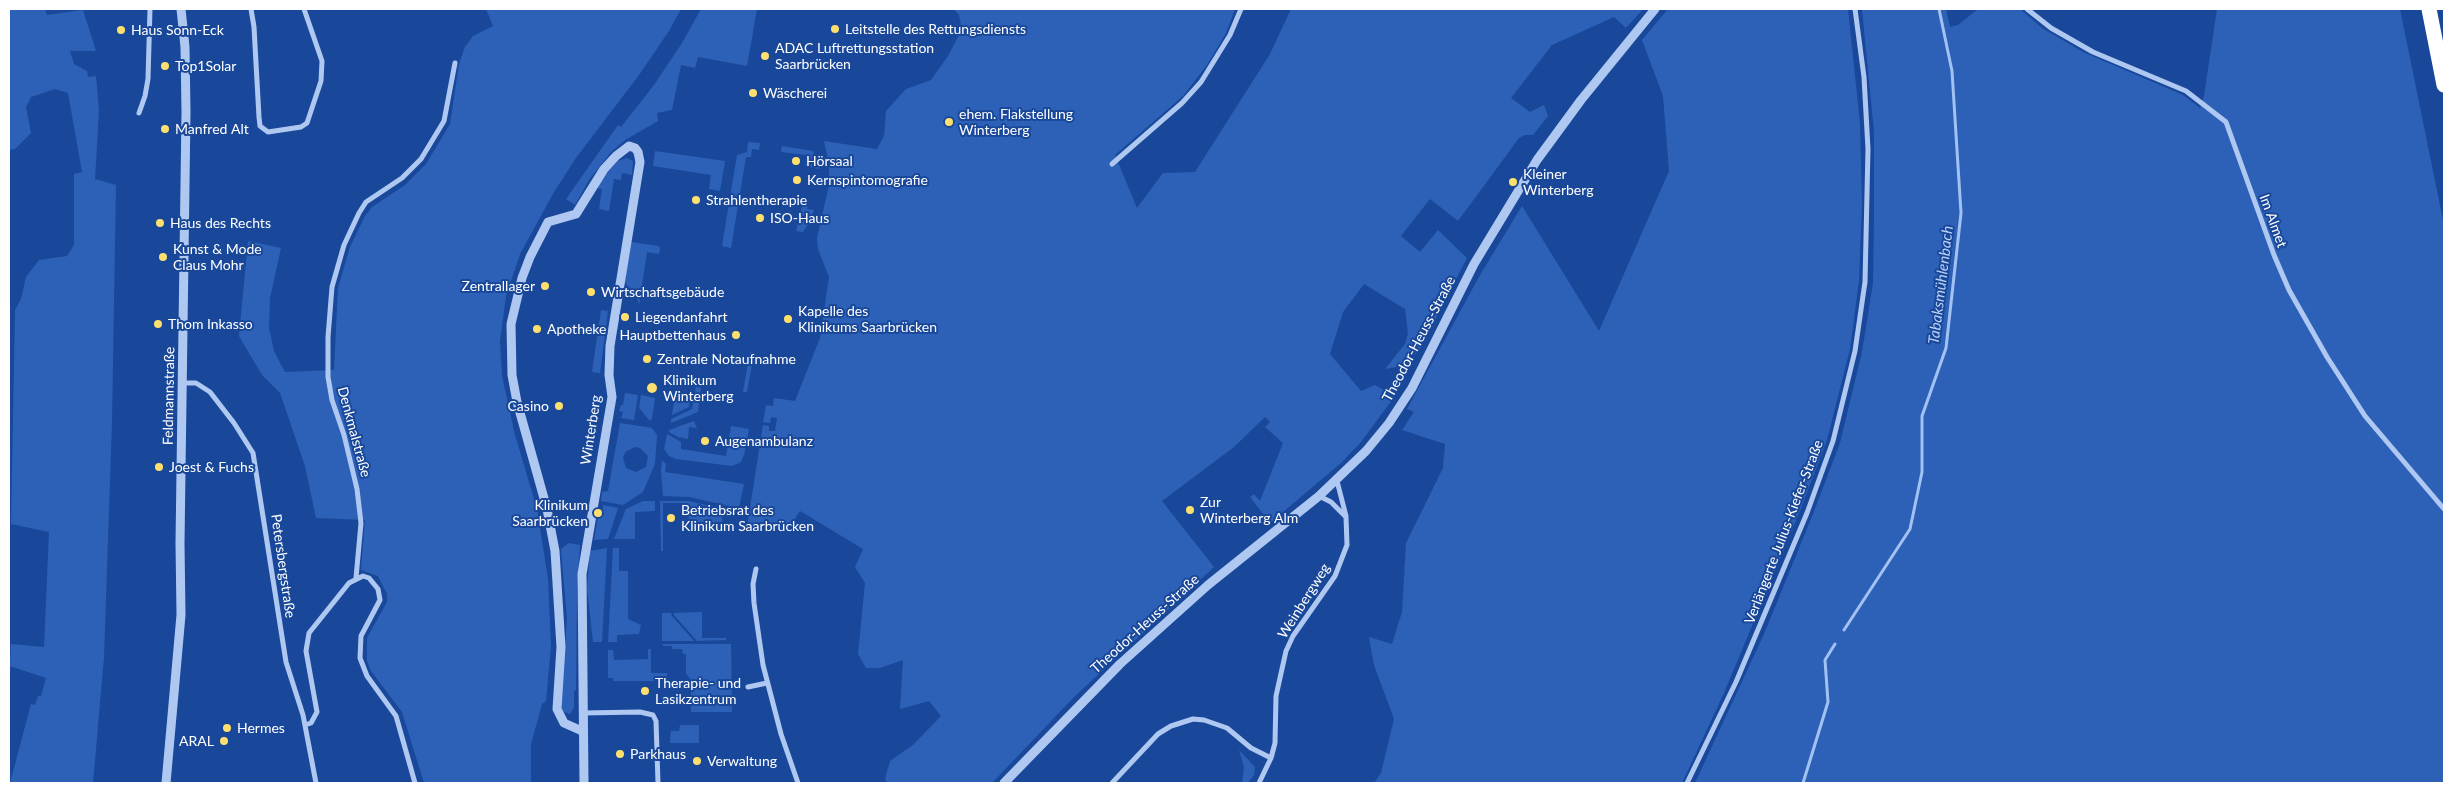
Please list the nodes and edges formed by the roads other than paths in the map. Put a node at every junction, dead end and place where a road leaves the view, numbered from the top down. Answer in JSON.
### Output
{"nodes":[{"id":1,"x":150,"y":9,"type":"edge"},
{"id":2,"x":181,"y":9,"type":"edge"},
{"id":3,"x":250,"y":9,"type":"edge"},
{"id":4,"x":304,"y":9,"type":"edge"},
{"id":5,"x":1241,"y":9,"type":"edge"},
{"id":6,"x":1655,"y":9,"type":"edge"},
{"id":7,"x":1855,"y":9,"type":"edge"},
{"id":8,"x":2027,"y":9,"type":"edge"},
{"id":9,"x":2429,"y":9,"type":"edge"},
{"id":10,"x":455,"y":63,"type":"dead end"},
{"id":11,"x":2444,"y":85,"type":"edge"},
{"id":12,"x":139,"y":113,"type":"dead end"},
{"id":13,"x":1112,"y":164,"type":"dead end"},
{"id":14,"x":183,"y":382,"type":"junction"},
{"id":15,"x":1336,"y":481,"type":"junction"},
{"id":16,"x":1319,"y":496,"type":"junction"},
{"id":17,"x":2444,"y":509,"type":"edge"},
{"id":18,"x":1346,"y":516,"type":"junction"},
{"id":19,"x":756,"y":569,"type":"dead end"},
{"id":20,"x":356,"y":578,"type":"junction"},
{"id":21,"x":767,"y":683,"type":"junction"},
{"id":22,"x":748,"y":687,"type":"dead end"},
{"id":23,"x":582,"y":713,"type":"junction"},
{"id":24,"x":305,"y":725,"type":"junction"},
{"id":25,"x":582,"y":731,"type":"junction"},
{"id":26,"x":1271,"y":758,"type":"junction"},
{"id":27,"x":166,"y":783,"type":"edge"},
{"id":28,"x":316,"y":783,"type":"edge"},
{"id":29,"x":415,"y":783,"type":"edge"},
{"id":30,"x":584,"y":783,"type":"edge"},
{"id":31,"x":658,"y":783,"type":"edge"},
{"id":32,"x":798,"y":783,"type":"edge"},
{"id":33,"x":1004,"y":783,"type":"edge"},
{"id":34,"x":1112,"y":783,"type":"edge"},
{"id":35,"x":1259,"y":783,"type":"edge"},
{"id":36,"x":1687,"y":783,"type":"edge"}],
"edges":[{"from":1,"to":12,"type":"street"},
{"from":2,"to":14,"type":"street","name":"Feldmannstraße"},
{"from":3,"to":4,"type":"street"},
{"from":5,"to":13,"type":"street"},
{"from":6,"to":15,"type":"street","name":"Theodor-Heuss-Straße"},
{"from":7,"to":36,"type":"street","name":"Verlängerte Julius-Kiefer-Straße"},
{"from":8,"to":17,"type":"street","name":"Im Almet"},
{"from":9,"to":11,"type":"highway"},
{"from":10,"to":20,"type":"street","name":"Denkmalstraße"},
{"from":14,"to":24,"type":"street","name":"Petersbergstraße"},
{"from":14,"to":27,"type":"street","name":"Feldmannstraße"},
{"from":15,"to":16,"type":"street","name":"Theodor-Heuss-Straße"},
{"from":15,"to":18,"type":"street","name":"Weinbergweg"},
{"from":16,"to":18,"type":"street"},
{"from":16,"to":33,"type":"street","name":"Theodor-Heuss-Straße"},
{"from":18,"to":26,"type":"street","name":"Weinbergweg"},
{"from":19,"to":21,"type":"street"},
{"from":20,"to":24,"type":"street"},
{"from":20,"to":29,"type":"street"},
{"from":21,"to":22,"type":"street"},
{"from":21,"to":32,"type":"street"},
{"from":23,"to":25,"type":"street","name":"Winterberg"},
{"from":23,"to":25,"type":"street","name":"Winterberg"},
{"from":23,"to":31,"type":"street"},
{"from":24,"to":28,"type":"street","name":"Petersbergstraße"},
{"from":25,"to":30,"type":"street"},
{"from":26,"to":34,"type":"street"},
{"from":26,"to":35,"type":"street","name":"Weinbergweg"}]}
